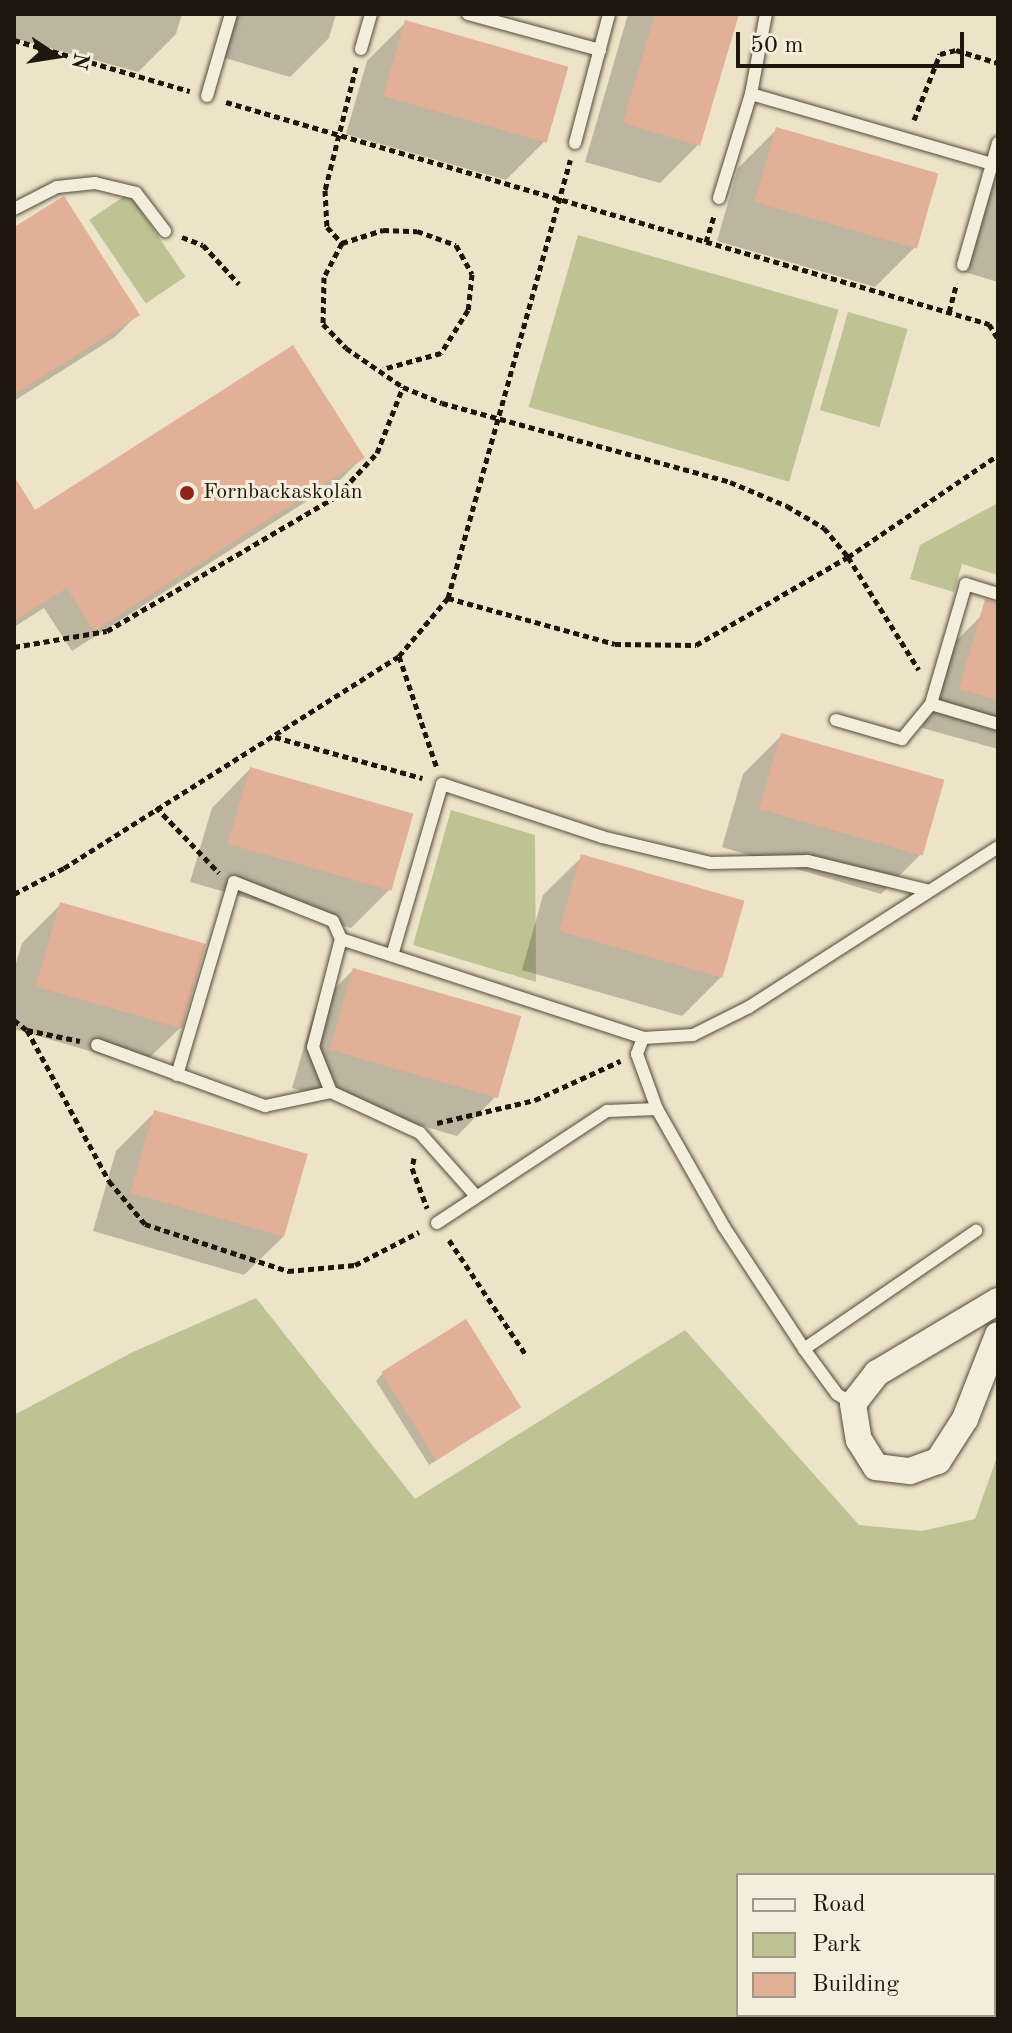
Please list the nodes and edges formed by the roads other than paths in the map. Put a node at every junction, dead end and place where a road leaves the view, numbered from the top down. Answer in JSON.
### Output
{"nodes":[{"id":1,"x":231,"y":14,"type":"edge"},
{"id":2,"x":371,"y":14,"type":"edge"},
{"id":3,"x":468,"y":14,"type":"edge"},
{"id":4,"x":609,"y":14,"type":"edge"},
{"id":5,"x":766,"y":14,"type":"edge"},
{"id":6,"x":361,"y":49,"type":"road end"},
{"id":7,"x":600,"y":50,"type":"junction"},
{"id":8,"x":751,"y":94,"type":"junction"},
{"id":9,"x":207,"y":96,"type":"road end"},
{"id":10,"x":575,"y":143,"type":"road end"},
{"id":11,"x":998,"y":143,"type":"edge"},
{"id":12,"x":992,"y":164,"type":"junction"},
{"id":13,"x":719,"y":198,"type":"dead end"},
{"id":14,"x":14,"y":209,"type":"edge"},
{"id":15,"x":165,"y":231,"type":"road end"},
{"id":16,"x":963,"y":265,"type":"road end"},
{"id":17,"x":998,"y":594,"type":"edge"},
{"id":18,"x":931,"y":704,"type":"junction"},
{"id":19,"x":836,"y":720,"type":"dead end"},
{"id":20,"x":998,"y":724,"type":"edge"},
{"id":21,"x":998,"y":847,"type":"edge"},
{"id":22,"x":926,"y":890,"type":"junction"},
{"id":23,"x":341,"y":939,"type":"junction"},
{"id":24,"x":393,"y":952,"type":"junction"},
{"id":25,"x":643,"y":1038,"type":"junction"},
{"id":26,"x":97,"y":1045,"type":"road end"},
{"id":27,"x":177,"y":1075,"type":"junction"},
{"id":28,"x":331,"y":1092,"type":"junction"},
{"id":29,"x":657,"y":1109,"type":"junction"},
{"id":30,"x":475,"y":1195,"type":"junction"},
{"id":31,"x":437,"y":1223,"type":"road end"},
{"id":32,"x":976,"y":1231,"type":"dead end"},
{"id":33,"x":998,"y":1301,"type":"edge"},
{"id":34,"x":998,"y":1335,"type":"edge"},
{"id":35,"x":804,"y":1349,"type":"junction"},
{"id":36,"x":853,"y":1404,"type":"junction"}],
"edges":[{"from":1,"to":9,"type":"lane"},
{"from":2,"to":6,"type":"lane"},
{"from":3,"to":7,"type":"lane"},
{"from":4,"to":7,"type":"lane"},
{"from":5,"to":8,"type":"lane"},
{"from":7,"to":10,"type":"lane"},
{"from":8,"to":12,"type":"lane"},
{"from":8,"to":13,"type":"lane"},
{"from":11,"to":12,"type":"lane"},
{"from":12,"to":16,"type":"lane"},
{"from":14,"to":15,"type":"lane"},
{"from":17,"to":18,"type":"lane"},
{"from":18,"to":19,"type":"lane"},
{"from":18,"to":20,"type":"lane"},
{"from":21,"to":22,"type":"lane"},
{"from":22,"to":24,"type":"lane"},
{"from":22,"to":25,"type":"lane"},
{"from":23,"to":24,"type":"lane"},
{"from":23,"to":27,"type":"lane"},
{"from":23,"to":28,"type":"lane"},
{"from":24,"to":25,"type":"lane"},
{"from":25,"to":29,"type":"lane"},
{"from":26,"to":27,"type":"lane"},
{"from":27,"to":28,"type":"lane"},
{"from":28,"to":30,"type":"lane"},
{"from":29,"to":30,"type":"lane"},
{"from":29,"to":35,"type":"lane"},
{"from":30,"to":31,"type":"lane"},
{"from":32,"to":35,"type":"lane"},
{"from":33,"to":36,"type":"street"},
{"from":34,"to":36,"type":"street"},
{"from":35,"to":36,"type":"lane"}]}
